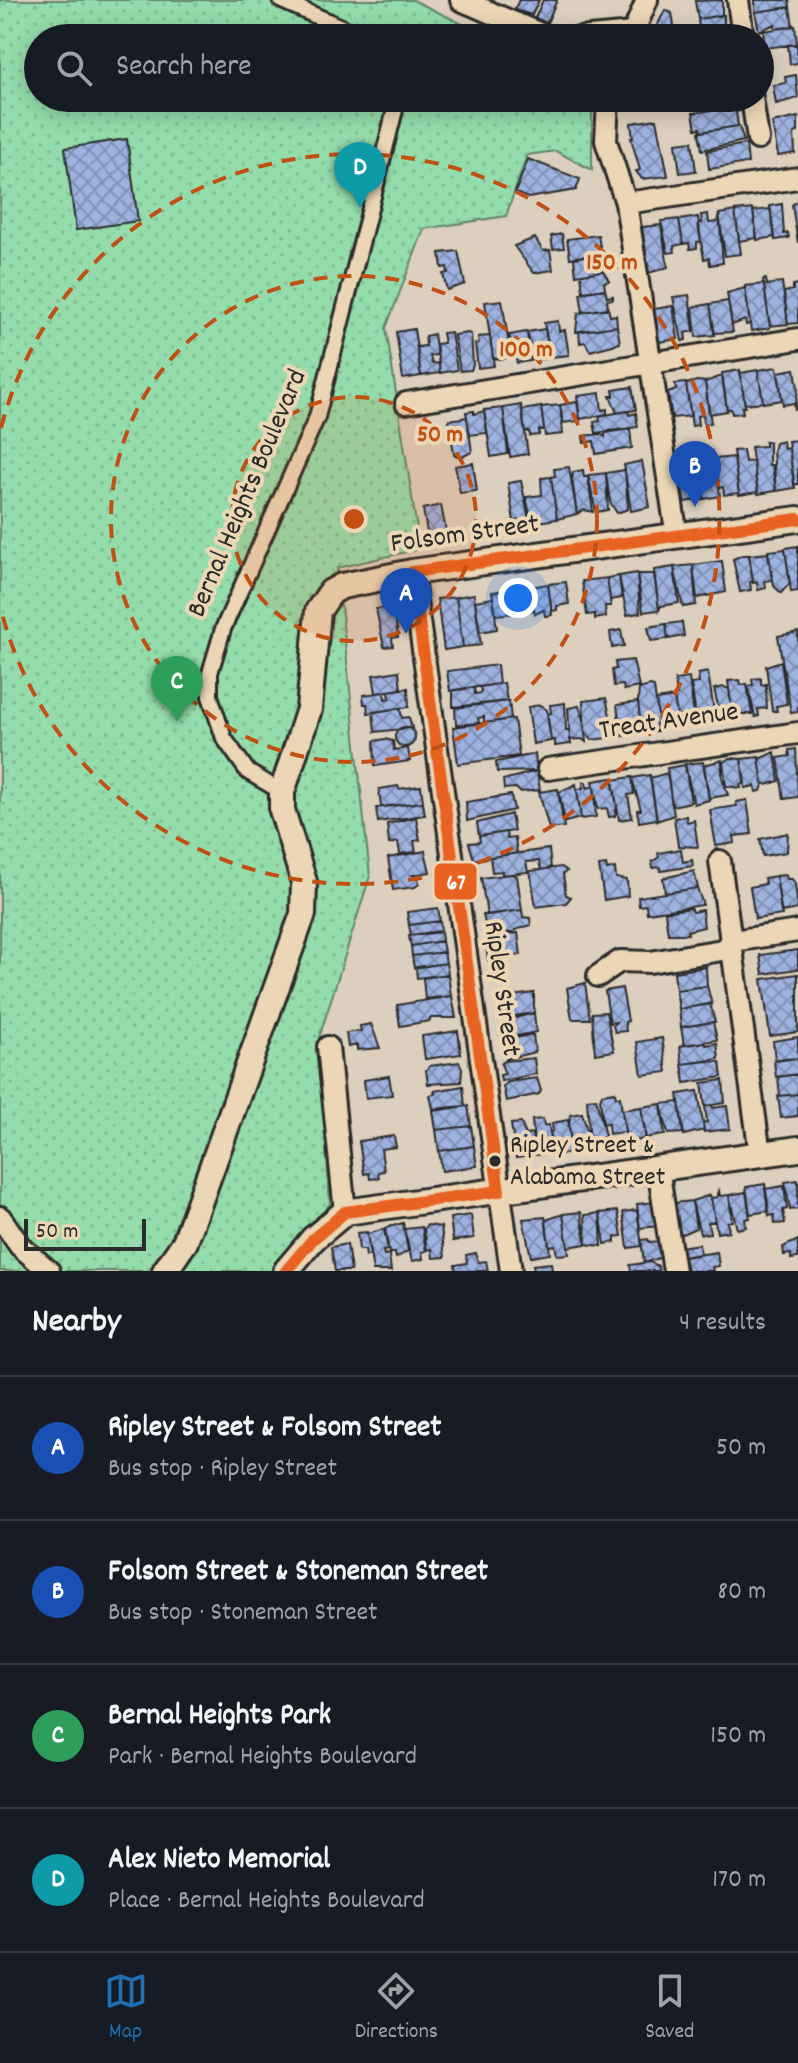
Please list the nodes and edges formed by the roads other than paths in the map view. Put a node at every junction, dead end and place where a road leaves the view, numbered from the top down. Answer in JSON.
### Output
{"nodes":[{"id":1,"x":280,"y":0,"type":"edge"},
{"id":2,"x":461,"y":0,"type":"edge"},
{"id":3,"x":647,"y":0,"type":"edge"},
{"id":4,"x":738,"y":0,"type":"edge"},
{"id":5,"x":334,"y":24,"type":"edge"},
{"id":6,"x":517,"y":24,"type":"edge"},
{"id":7,"x":637,"y":24,"type":"edge"},
{"id":8,"x":741,"y":24,"type":"edge"},
{"id":9,"x":395,"y":112,"type":"edge"},
{"id":10,"x":607,"y":112,"type":"edge"},
{"id":11,"x":754,"y":112,"type":"edge"},
{"id":12,"x":758,"y":139,"type":"dead end"},
{"id":13,"x":798,"y":178,"type":"edge"},
{"id":14,"x":626,"y":203,"type":"junction"},
{"id":15,"x":798,"y":339,"type":"edge"},
{"id":16,"x":649,"y":362,"type":"junction"},
{"id":17,"x":406,"y":403,"type":"dead end"},
{"id":18,"x":798,"y":519,"type":"edge"},
{"id":19,"x":677,"y":537,"type":"junction"},
{"id":20,"x":412,"y":572,"type":"junction"},
{"id":21,"x":798,"y":733,"type":"edge"},
{"id":22,"x":548,"y":769,"type":"dead end"},
{"id":23,"x":282,"y":792,"type":"junction"},
{"id":24,"x":720,"y":861,"type":"dead end"},
{"id":25,"x":798,"y":931,"type":"edge"},
{"id":26,"x":733,"y":941,"type":"junction"},
{"id":27,"x":598,"y":976,"type":"dead end"},
{"id":28,"x":328,"y":1047,"type":"dead end"},
{"id":29,"x":798,"y":1149,"type":"edge"},
{"id":30,"x":760,"y":1154,"type":"junction"},
{"id":31,"x":658,"y":1168,"type":"junction"},
{"id":32,"x":499,"y":1191,"type":"junction"},
{"id":33,"x":345,"y":1212,"type":"junction"},
{"id":34,"x":0,"y":1217,"type":"edge"},
{"id":35,"x":49,"y":1271,"type":"edge"},
{"id":36,"x":165,"y":1271,"type":"edge"},
{"id":37,"x":286,"y":1271,"type":"edge"},
{"id":38,"x":511,"y":1271,"type":"edge"},
{"id":39,"x":674,"y":1271,"type":"edge"}],
"edges":[{"from":1,"to":5,"type":"street"},
{"from":2,"to":6,"type":"street"},
{"from":3,"to":7,"type":"street"},
{"from":4,"to":8,"type":"street"},
{"from":9,"to":23,"type":"street","name":"Bernal Heights Boulevard"},
{"from":10,"to":14,"type":"street"},
{"from":11,"to":12,"type":"street"},
{"from":13,"to":14,"type":"street"},
{"from":14,"to":16,"type":"street"},
{"from":15,"to":16,"type":"street"},
{"from":16,"to":17,"type":"street"},
{"from":16,"to":19,"type":"street"},
{"from":18,"to":19,"type":"street","name":"Folsom Street"},
{"from":19,"to":20,"type":"street","name":"Folsom Street"},
{"from":20,"to":23,"type":"street","name":"Folsom Street"},
{"from":20,"to":32,"type":"street","name":"Ripley Street"},
{"from":21,"to":22,"type":"street","name":"Treat Avenue"},
{"from":23,"to":36,"type":"street","name":"Folsom Street"},
{"from":24,"to":26,"type":"street"},
{"from":25,"to":26,"type":"street"},
{"from":26,"to":27,"type":"street"},
{"from":26,"to":30,"type":"street"},
{"from":28,"to":33,"type":"street"},
{"from":29,"to":30,"type":"street"},
{"from":30,"to":31,"type":"street"},
{"from":31,"to":32,"type":"street"},
{"from":31,"to":39,"type":"street"},
{"from":32,"to":33,"type":"street"},
{"from":32,"to":38,"type":"street","name":"Ripley Street"},
{"from":33,"to":37,"type":"street"},
{"from":34,"to":35,"type":"street"}]}
